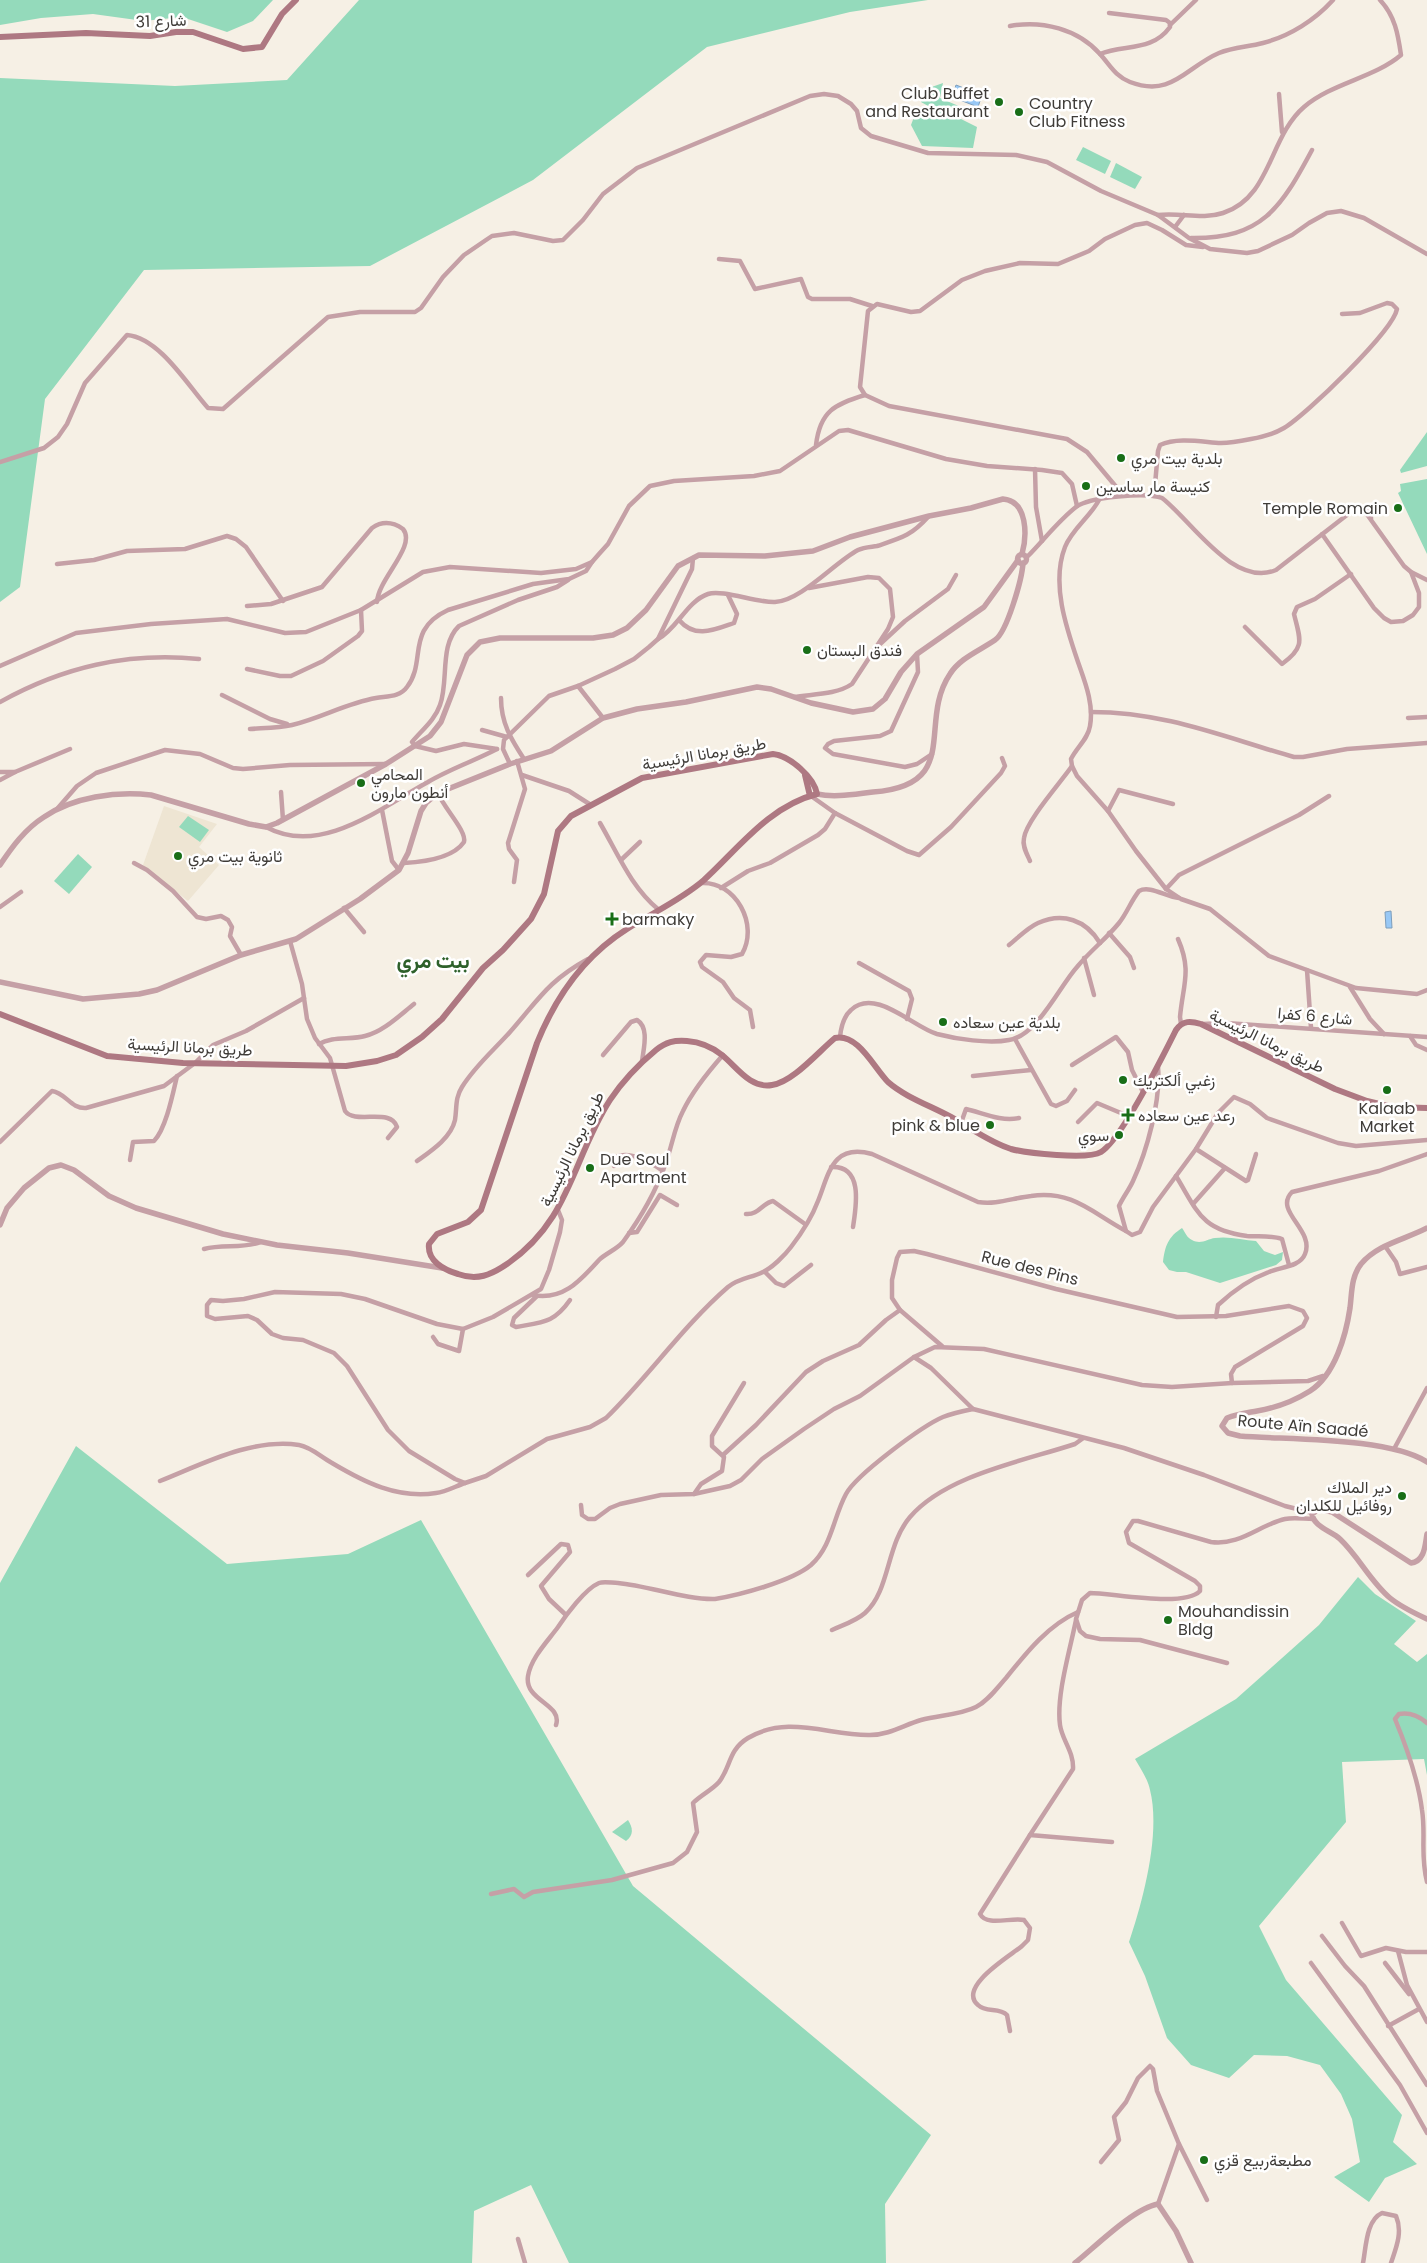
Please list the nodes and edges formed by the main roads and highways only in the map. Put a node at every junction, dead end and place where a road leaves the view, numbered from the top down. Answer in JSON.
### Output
{"nodes":[{"id":1,"x":296,"y":0,"type":"edge"},
{"id":2,"x":0,"y":37,"type":"edge"},
{"id":3,"x":0,"y":1014,"type":"edge"},
{"id":4,"x":1427,"y":1108,"type":"edge"}],
"edges":[{"from":1,"to":2,"type":"main road","name":"شارع 31"},
{"from":3,"to":4,"type":"main road","name":"طريق برمانا الرئيسية"}]}
